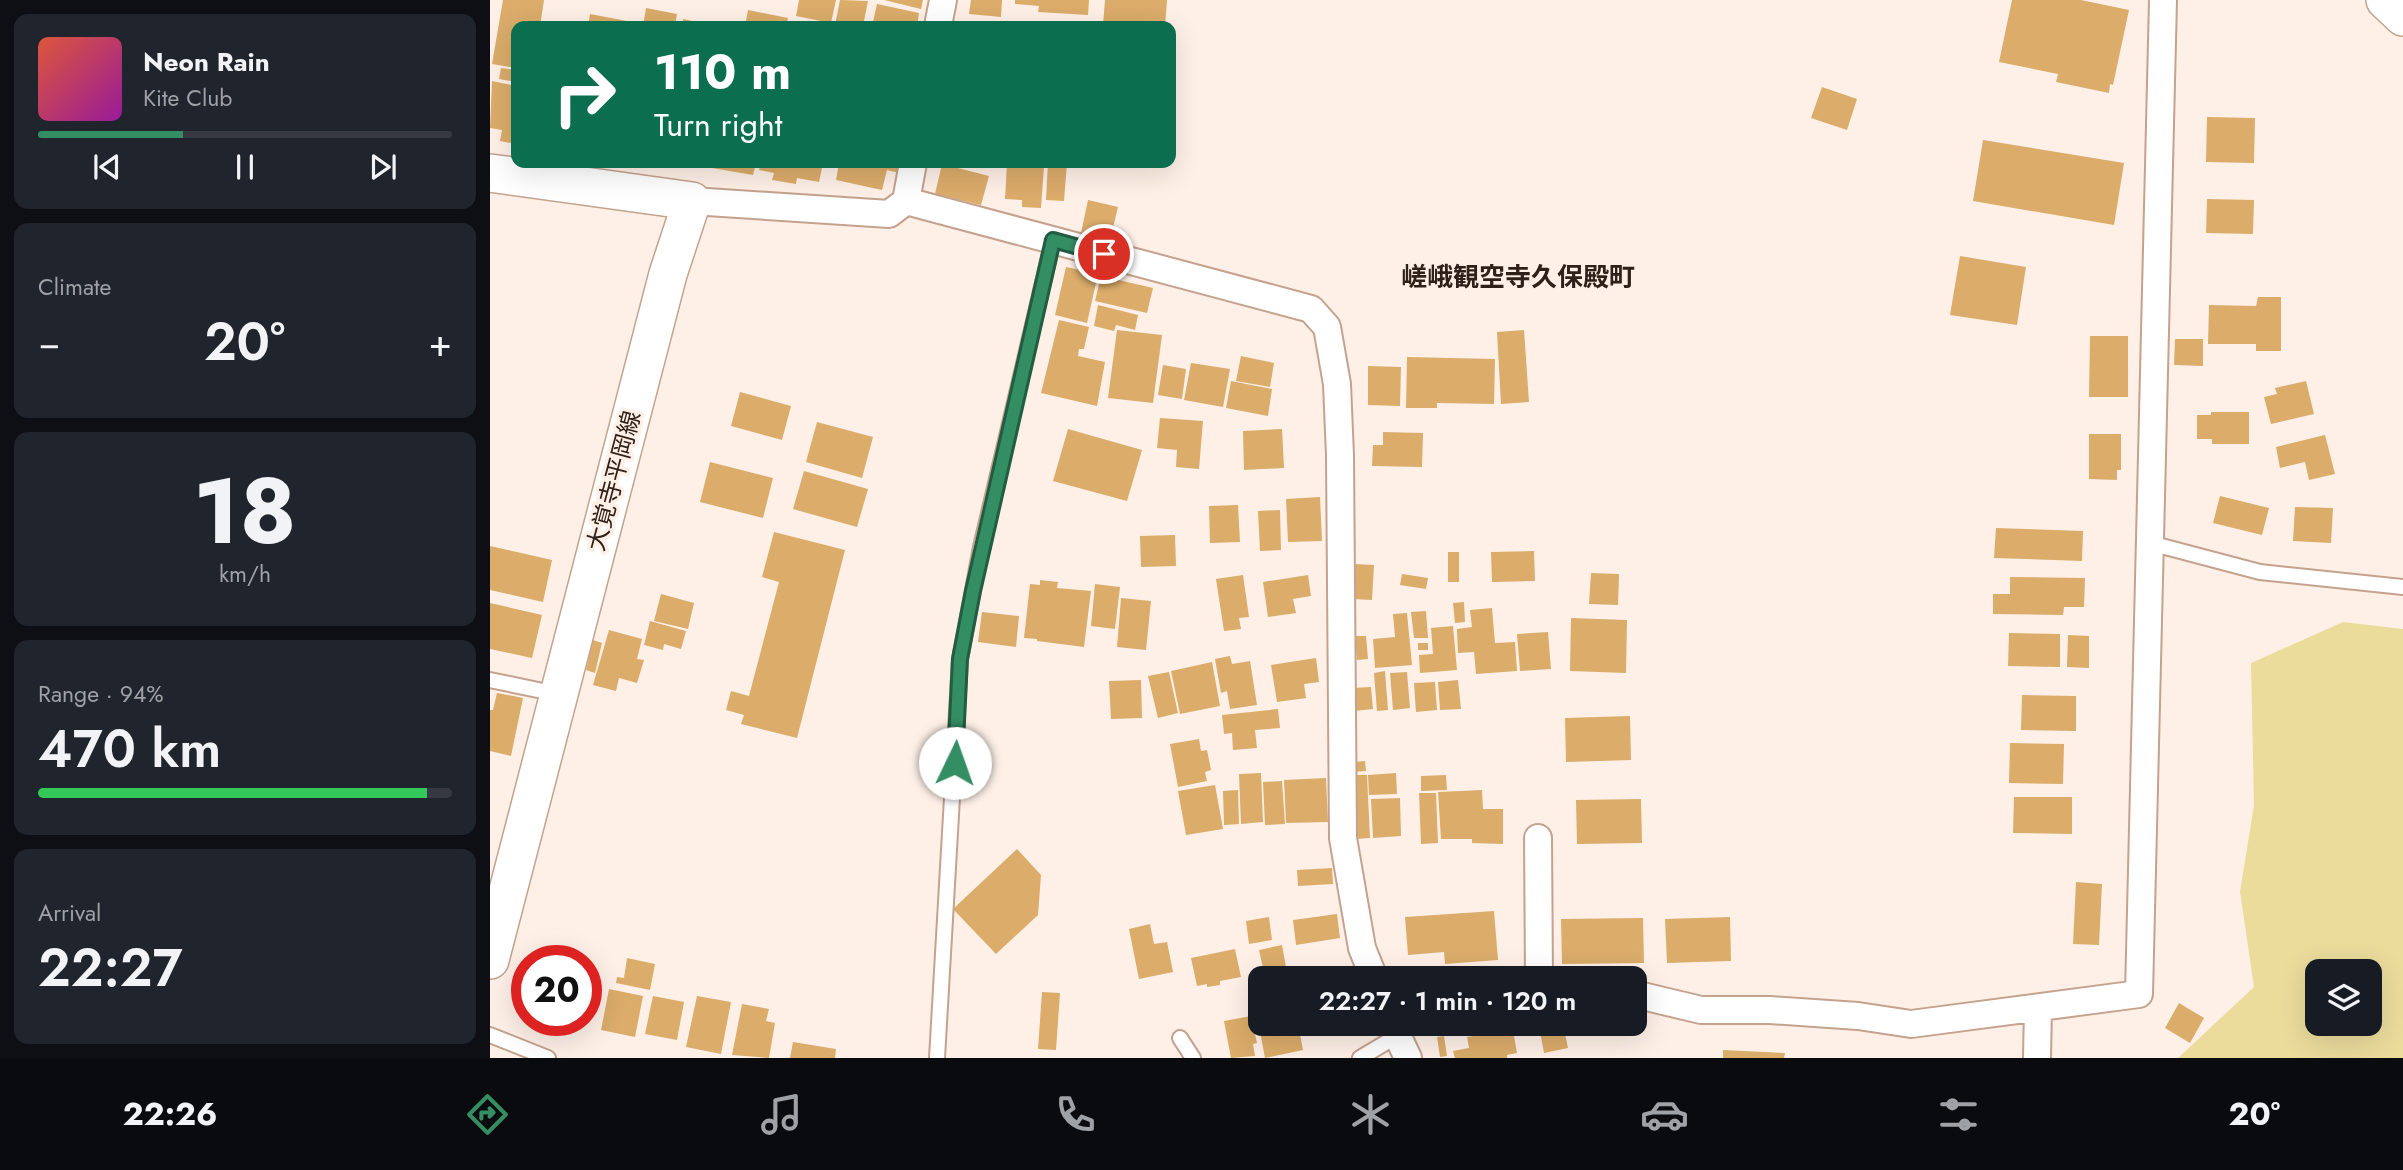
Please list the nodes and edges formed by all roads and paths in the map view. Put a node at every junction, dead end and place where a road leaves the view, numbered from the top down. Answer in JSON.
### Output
{"nodes":[{"id":1,"x":943,"y":0,"type":"edge"},
{"id":2,"x":2163,"y":0,"type":"edge"},
{"id":3,"x":2385,"y":0,"type":"edge"},
{"id":4,"x":2403,"y":17,"type":"edge"},
{"id":5,"x":939,"y":21,"type":"edge"},
{"id":6,"x":912,"y":168,"type":"edge"},
{"id":7,"x":490,"y":173,"type":"edge"},
{"id":8,"x":692,"y":201,"type":"junction"},
{"id":9,"x":906,"y":201,"type":"junction"},
{"id":10,"x":1053,"y":240,"type":"junction"},
{"id":11,"x":2150,"y":544,"type":"junction"},
{"id":12,"x":2403,"y":587,"type":"edge"},
{"id":13,"x":490,"y":680,"type":"edge"},
{"id":14,"x":558,"y":694,"type":"junction"},
{"id":15,"x":1538,"y":838,"type":"dead end"},
{"id":16,"x":490,"y":960,"type":"edge"},
{"id":17,"x":1369,"y":966,"type":"edge"},
{"id":18,"x":1539,"y":966,"type":"edge"},
{"id":19,"x":1647,"y":997,"type":"edge"},
{"id":20,"x":2038,"y":1007,"type":"junction"},
{"id":21,"x":490,"y":1035,"type":"edge"},
{"id":22,"x":1180,"y":1038,"type":"dead end"},
{"id":23,"x":1399,"y":1039,"type":"edge"},
{"id":24,"x":548,"y":1058,"type":"edge"},
{"id":25,"x":937,"y":1058,"type":"edge"},
{"id":26,"x":1193,"y":1058,"type":"edge"},
{"id":27,"x":1360,"y":1058,"type":"edge"},
{"id":28,"x":2037,"y":1058,"type":"edge"}],
"edges":[{"from":1,"to":5,"type":"street"},
{"from":2,"to":11,"type":"street"},
{"from":3,"to":4,"type":"main road"},
{"from":6,"to":9,"type":"street"},
{"from":7,"to":8,"type":"main road"},
{"from":8,"to":9,"type":"street"},
{"from":8,"to":14,"type":"main road","name":"大覚寺平岡線"},
{"from":9,"to":10,"type":"street"},
{"from":10,"to":17,"type":"street"},
{"from":10,"to":25,"type":"lane"},
{"from":11,"to":12,"type":"lane"},
{"from":11,"to":20,"type":"street"},
{"from":13,"to":14,"type":"lane"},
{"from":14,"to":16,"type":"main road","name":"大覚寺平岡線"},
{"from":15,"to":18,"type":"street"},
{"from":19,"to":20,"type":"street"},
{"from":20,"to":28,"type":"street"},
{"from":21,"to":24,"type":"lane"},
{"from":22,"to":26,"type":"lane"},
{"from":23,"to":27,"type":"lane"}]}
